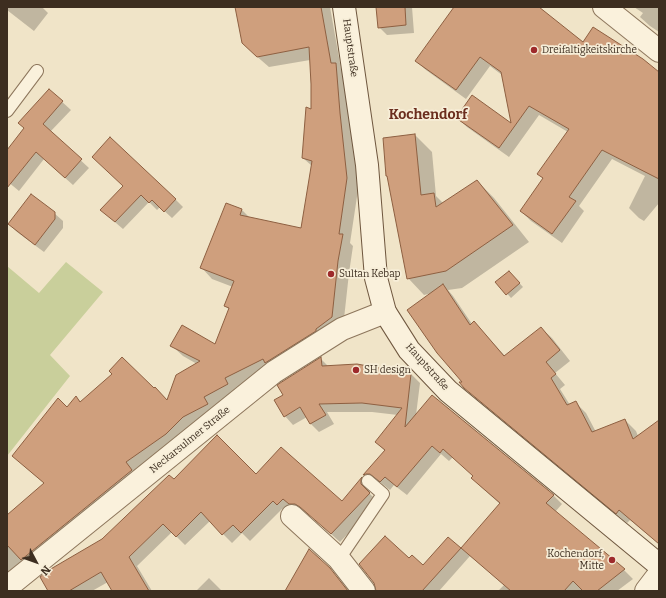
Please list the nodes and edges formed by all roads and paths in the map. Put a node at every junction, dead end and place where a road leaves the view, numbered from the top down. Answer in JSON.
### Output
{"nodes":[{"id":1,"x":344,"y":7,"type":"edge"},
{"id":2,"x":616,"y":11,"type":"edge"},
{"id":3,"x":659,"y":51,"type":"edge"},
{"id":4,"x":38,"y":71,"type":"dead end"},
{"id":5,"x":7,"y":111,"type":"edge"},
{"id":6,"x":385,"y":312,"type":"junction"},
{"id":7,"x":368,"y":480,"type":"dead end"},
{"id":8,"x":292,"y":516,"type":"dead end"},
{"id":9,"x":339,"y":559,"type":"junction"},
{"id":10,"x":659,"y":565,"type":"edge"},
{"id":11,"x":659,"y":574,"type":"edge"},
{"id":12,"x":18,"y":586,"type":"edge"},
{"id":13,"x":364,"y":591,"type":"edge"},
{"id":14,"x":646,"y":591,"type":"edge"}],
"edges":[{"from":1,"to":6,"type":"main road","name":"Hauptstraße"},
{"from":2,"to":3,"type":"main road"},
{"from":4,"to":5,"type":"lane"},
{"from":6,"to":10,"type":"main road","name":"Hauptstraße"},
{"from":6,"to":12,"type":"main road","name":"Neckarsulmer Straße"},
{"from":7,"to":9,"type":"lane"},
{"from":8,"to":9,"type":"main road"},
{"from":9,"to":13,"type":"main road"},
{"from":11,"to":14,"type":"main road"}]}
